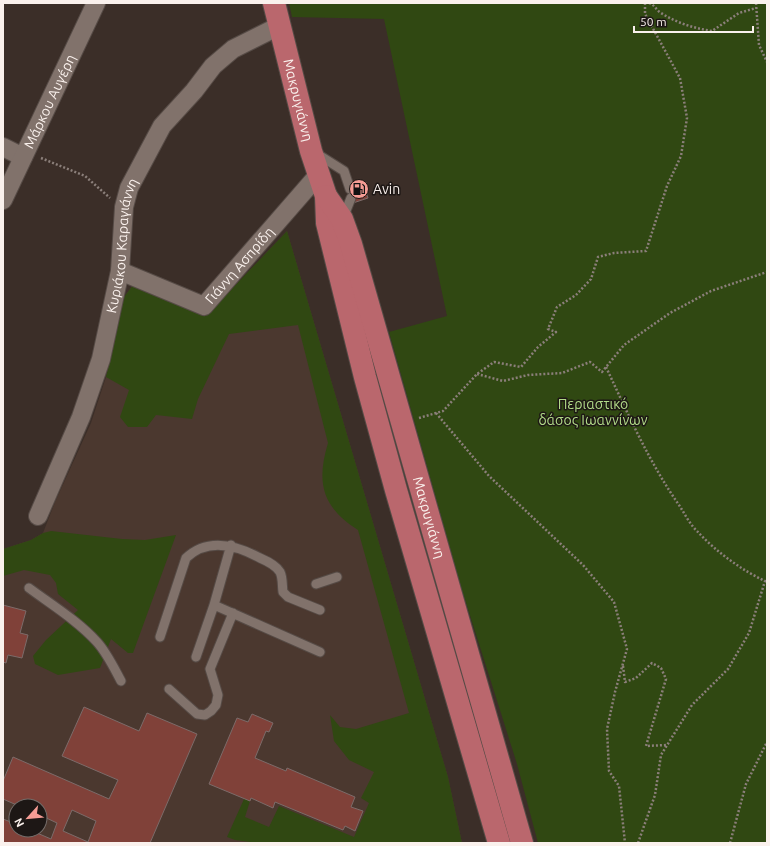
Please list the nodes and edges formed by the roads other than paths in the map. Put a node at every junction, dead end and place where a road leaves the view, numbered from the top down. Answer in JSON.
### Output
{"nodes":[{"id":1,"x":96,"y":3,"type":"edge"},
{"id":2,"x":274,"y":3,"type":"edge"},
{"id":3,"x":279,"y":26,"type":"junction"},
{"id":4,"x":3,"y":147,"type":"edge"},
{"id":5,"x":311,"y":151,"type":"junction"},
{"id":6,"x":24,"y":154,"type":"junction"},
{"id":7,"x":319,"y":174,"type":"junction"},
{"id":8,"x":326,"y":196,"type":"junction"},
{"id":9,"x":3,"y":200,"type":"edge"},
{"id":10,"x":342,"y":219,"type":"junction"},
{"id":11,"x":120,"y":271,"type":"junction"},
{"id":12,"x":38,"y":516,"type":"dead end"},
{"id":13,"x":231,"y":545,"type":"junction"},
{"id":14,"x":337,"y":577,"type":"dead end"},
{"id":15,"x":316,"y":584,"type":"dead end"},
{"id":16,"x":29,"y":588,"type":"dead end"},
{"id":17,"x":214,"y":605,"type":"junction"},
{"id":18,"x":320,"y":610,"type":"dead end"},
{"id":19,"x":233,"y":613,"type":"junction"},
{"id":20,"x":160,"y":637,"type":"dead end"},
{"id":21,"x":320,"y":652,"type":"dead end"},
{"id":22,"x":196,"y":657,"type":"dead end"},
{"id":23,"x":121,"y":681,"type":"dead end"},
{"id":24,"x":169,"y":689,"type":"dead end"},
{"id":25,"x":498,"y":841,"type":"edge"},
{"id":26,"x":522,"y":843,"type":"edge"}],
"edges":[{"from":1,"to":6,"type":"street","name":"Μάρκου Αυγέρη"},
{"from":2,"to":3,"type":"main road","name":"Μακρυγιάννη"},
{"from":3,"to":5,"type":"main road","name":"Μακρυγιάννη"},
{"from":3,"to":11,"type":"street","name":"Κυριάκου Καραγιάννη"},
{"from":4,"to":6,"type":"street"},
{"from":5,"to":7,"type":"main road","name":"Μακρυγιάννη"},
{"from":5,"to":10,"type":"lane"},
{"from":6,"to":9,"type":"street","name":"Μάρκου Αυγέρη"},
{"from":7,"to":8,"type":"main road","name":"Μακρυγιάννη"},
{"from":7,"to":11,"type":"street","name":"Γιάννη Ασπρίδη"},
{"from":8,"to":10,"type":"main road","name":"Μακρυγιάννη"},
{"from":8,"to":25,"type":"main road","name":"Μακρυγιάννη"},
{"from":10,"to":26,"type":"main road","name":"Μακρυγιάννη"},
{"from":11,"to":12,"type":"street","name":"Κυριάκου Καραγιάννη"},
{"from":13,"to":17,"type":"lane"},
{"from":13,"to":18,"type":"lane"},
{"from":13,"to":20,"type":"lane"},
{"from":14,"to":15,"type":"lane"},
{"from":16,"to":23,"type":"lane"},
{"from":17,"to":19,"type":"lane"},
{"from":17,"to":22,"type":"lane"},
{"from":19,"to":21,"type":"lane"},
{"from":19,"to":24,"type":"lane"}]}
